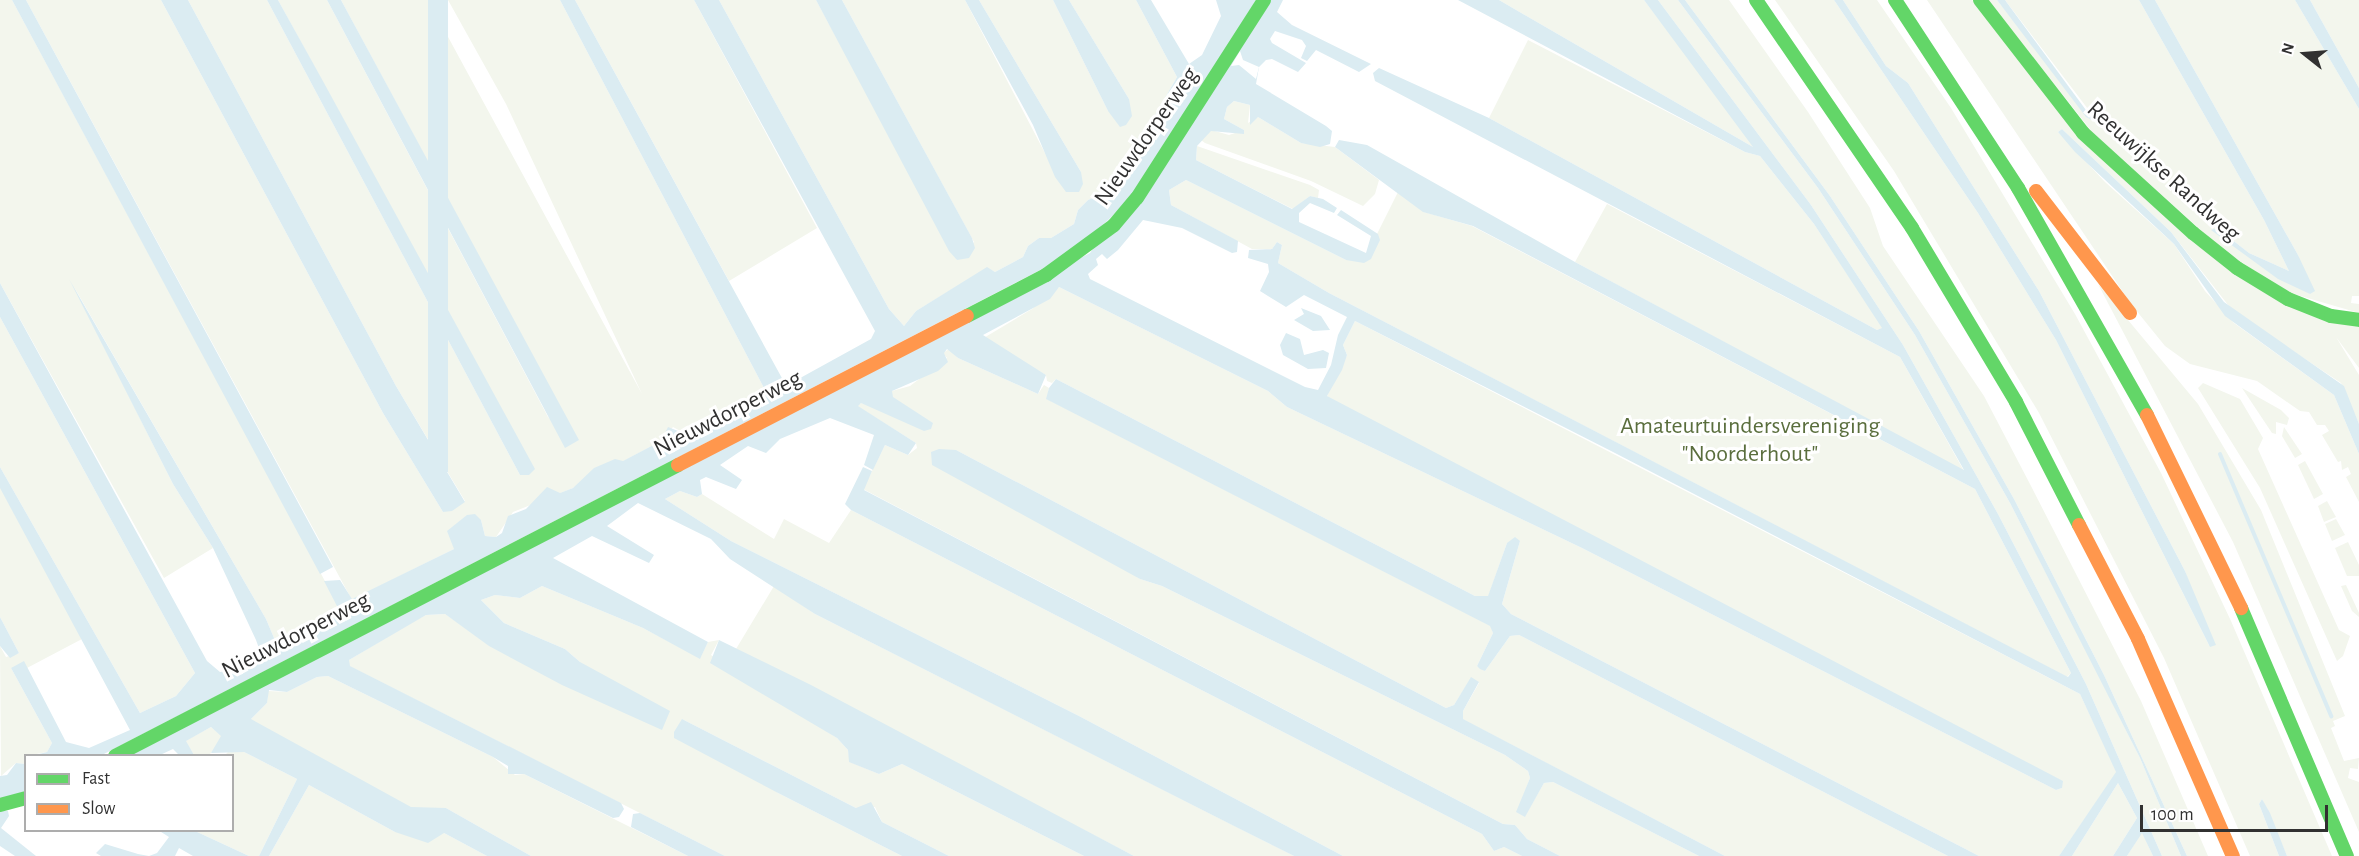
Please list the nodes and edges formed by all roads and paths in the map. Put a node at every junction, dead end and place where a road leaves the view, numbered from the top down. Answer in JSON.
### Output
{"nodes":[{"id":1,"x":1264,"y":0,"type":"edge"},
{"id":2,"x":1756,"y":0,"type":"edge"},
{"id":3,"x":1895,"y":0,"type":"edge"},
{"id":4,"x":1980,"y":0,"type":"edge"},
{"id":5,"x":1975,"y":119,"type":"junction"},
{"id":6,"x":2130,"y":313,"type":"dead end"},
{"id":7,"x":2359,"y":320,"type":"edge"},
{"id":8,"x":119,"y":754,"type":"edge"},
{"id":9,"x":24,"y":799,"type":"edge"},
{"id":10,"x":0,"y":805,"type":"edge"},
{"id":11,"x":2233,"y":856,"type":"edge"},
{"id":12,"x":2347,"y":856,"type":"edge"}],
"edges":[{"from":1,"to":8,"type":"main road","name":"Nieuwdorperweg"},
{"from":2,"to":11,"type":"main road"},
{"from":3,"to":5,"type":"main road"},
{"from":4,"to":7,"type":"main road","name":"Reeuwijkse Randweg"},
{"from":5,"to":6,"type":"main road"},
{"from":5,"to":12,"type":"main road"},
{"from":9,"to":10,"type":"main road"}]}
